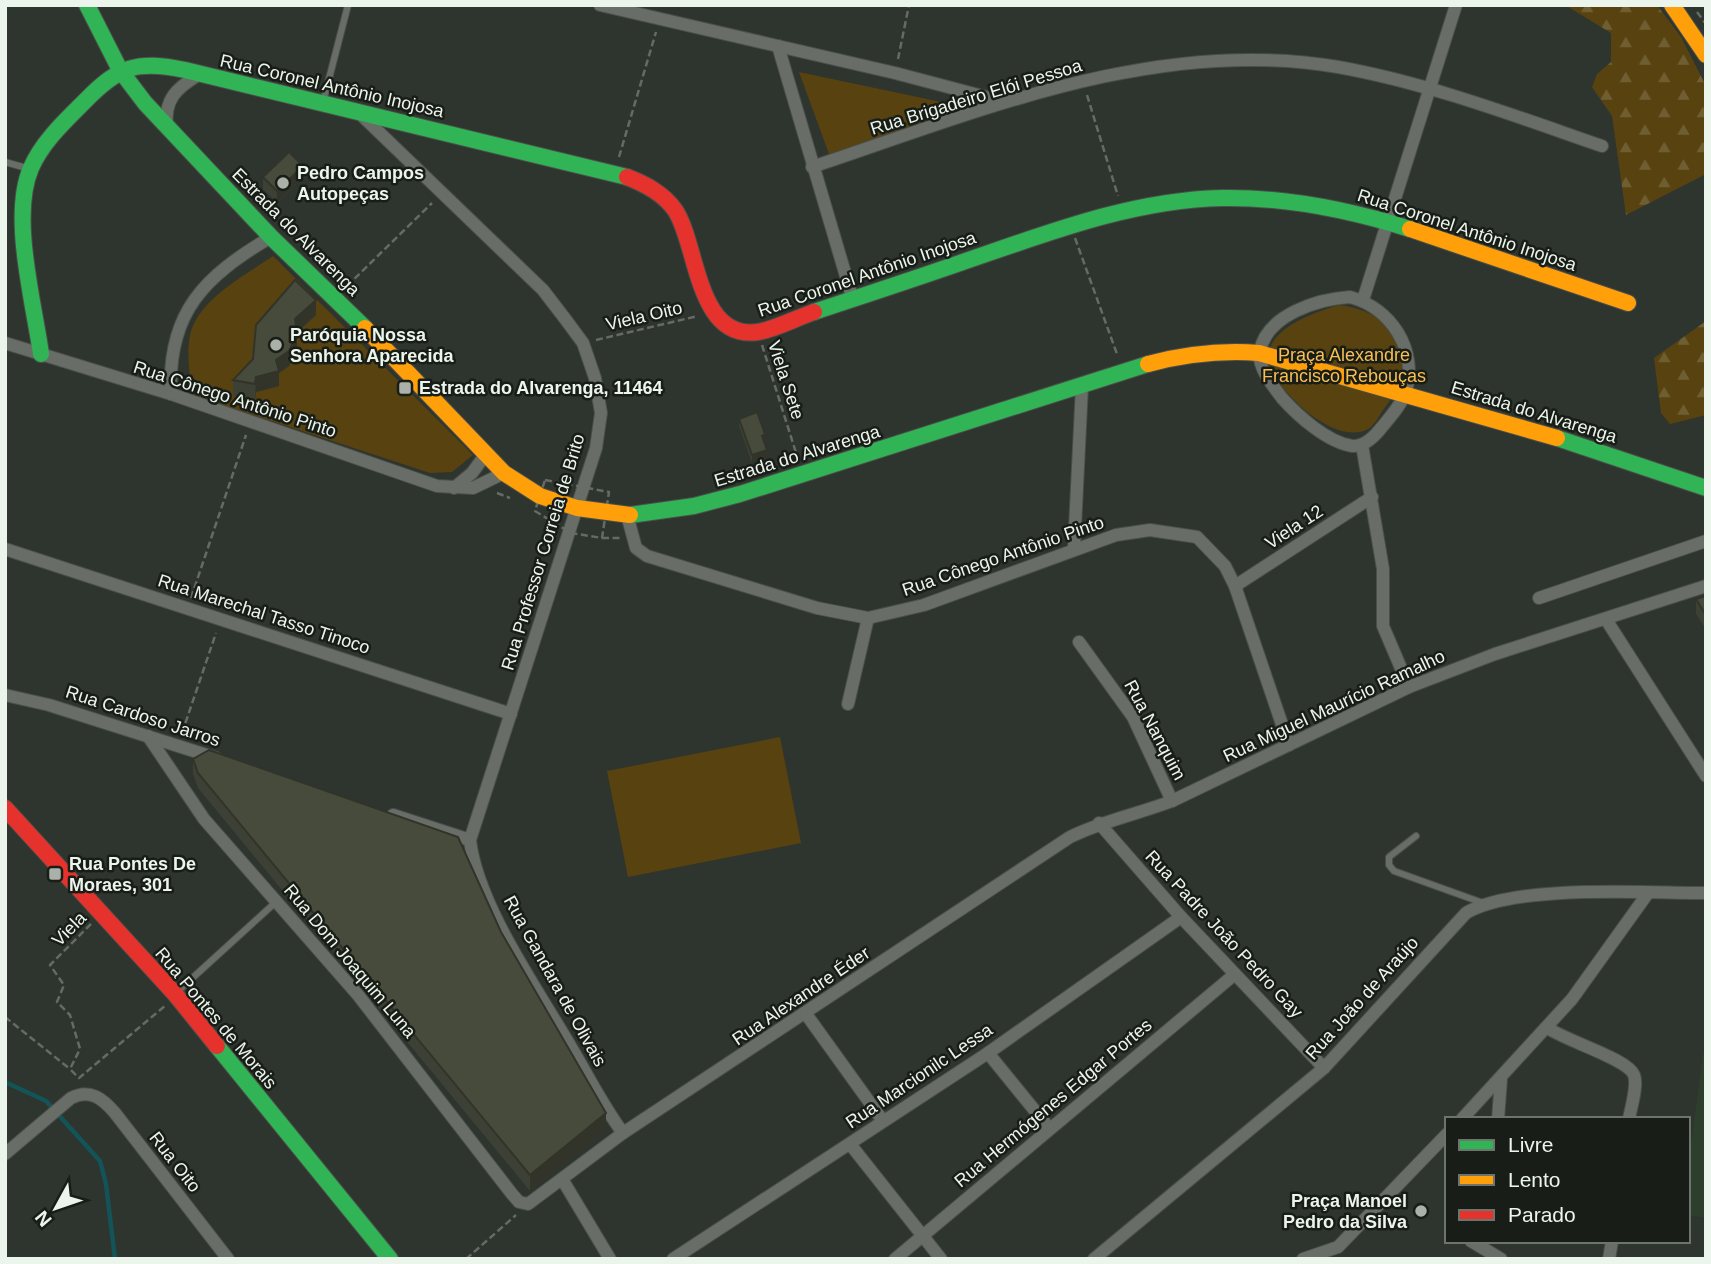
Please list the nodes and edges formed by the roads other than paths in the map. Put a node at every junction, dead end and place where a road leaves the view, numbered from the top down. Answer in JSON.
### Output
{"nodes":[{"id":1,"x":87,"y":5,"type":"edge"},
{"id":2,"x":348,"y":5,"type":"edge"},
{"id":3,"x":1456,"y":5,"type":"edge"},
{"id":4,"x":1672,"y":5,"type":"edge"},
{"id":5,"x":608,"y":6,"type":"edge"},
{"id":6,"x":778,"y":46,"type":"junction"},
{"id":7,"x":1706,"y":55,"type":"edge"},
{"id":8,"x":120,"y":70,"type":"junction"},
{"id":9,"x":198,"y":75,"type":"junction"},
{"id":10,"x":1429,"y":88,"type":"junction"},
{"id":11,"x":323,"y":102,"type":"junction"},
{"id":12,"x":1005,"y":102,"type":"junction"},
{"id":13,"x":356,"y":110,"type":"junction"},
{"id":14,"x":168,"y":130,"type":"junction"},
{"id":15,"x":1602,"y":146,"type":"dead end"},
{"id":16,"x":5,"y":162,"type":"edge"},
{"id":17,"x":812,"y":167,"type":"junction"},
{"id":18,"x":30,"y":169,"type":"junction"},
{"id":19,"x":1386,"y":222,"type":"junction"},
{"id":20,"x":271,"y":237,"type":"junction"},
{"id":21,"x":853,"y":300,"type":"junction"},
{"id":22,"x":1363,"y":300,"type":"junction"},
{"id":23,"x":1628,"y":303,"type":"dead end"},
{"id":24,"x":5,"y":343,"type":"edge"},
{"id":25,"x":1259,"y":353,"type":"junction"},
{"id":26,"x":41,"y":354,"type":"junction"},
{"id":27,"x":1082,"y":386,"type":"junction"},
{"id":28,"x":171,"y":394,"type":"junction"},
{"id":29,"x":1405,"y":394,"type":"junction"},
{"id":30,"x":1362,"y":445,"type":"junction"},
{"id":31,"x":486,"y":454,"type":"junction"},
{"id":32,"x":504,"y":473,"type":"junction"},
{"id":33,"x":1706,"y":488,"type":"edge"},
{"id":34,"x":453,"y":489,"type":"junction"},
{"id":35,"x":1372,"y":497,"type":"junction"},
{"id":36,"x":577,"y":508,"type":"junction"},
{"id":37,"x":627,"y":515,"type":"junction"},
{"id":38,"x":1706,"y":541,"type":"edge"},
{"id":39,"x":1074,"y":548,"type":"junction"},
{"id":40,"x":5,"y":549,"type":"edge"},
{"id":41,"x":1235,"y":586,"type":"junction"},
{"id":42,"x":1706,"y":586,"type":"edge"},
{"id":43,"x":1539,"y":598,"type":"dead end"},
{"id":44,"x":868,"y":618,"type":"junction"},
{"id":45,"x":1606,"y":621,"type":"junction"},
{"id":46,"x":1079,"y":642,"type":"dead end"},
{"id":47,"x":1409,"y":687,"type":"junction"},
{"id":48,"x":5,"y":695,"type":"edge"},
{"id":49,"x":848,"y":704,"type":"dead end"},
{"id":50,"x":511,"y":714,"type":"junction"},
{"id":51,"x":148,"y":736,"type":"junction"},
{"id":52,"x":1289,"y":745,"type":"junction"},
{"id":53,"x":231,"y":763,"type":"edge"},
{"id":54,"x":1706,"y":776,"type":"edge"},
{"id":55,"x":1172,"y":801,"type":"junction"},
{"id":56,"x":5,"y":808,"type":"edge"},
{"id":57,"x":377,"y":810,"type":"edge"},
{"id":58,"x":1099,"y":823,"type":"junction"},
{"id":59,"x":1416,"y":836,"type":"dead end"},
{"id":60,"x":470,"y":840,"type":"junction"},
{"id":61,"x":1648,"y":893,"type":"junction"},
{"id":62,"x":1706,"y":893,"type":"edge"},
{"id":63,"x":277,"y":901,"type":"junction"},
{"id":64,"x":1483,"y":903,"type":"junction"},
{"id":65,"x":1181,"y":917,"type":"junction"},
{"id":66,"x":1235,"y":974,"type":"junction"},
{"id":67,"x":176,"y":995,"type":"junction"},
{"id":68,"x":806,"y":1014,"type":"junction"},
{"id":69,"x":1548,"y":1028,"type":"junction"},
{"id":70,"x":988,"y":1053,"type":"junction"},
{"id":71,"x":1324,"y":1068,"type":"junction"},
{"id":72,"x":1500,"y":1079,"type":"junction"},
{"id":73,"x":1464,"y":1117,"type":"edge"},
{"id":74,"x":1498,"y":1117,"type":"edge"},
{"id":75,"x":1629,"y":1117,"type":"edge"},
{"id":76,"x":883,"y":1121,"type":"junction"},
{"id":77,"x":1049,"y":1128,"type":"junction"},
{"id":78,"x":623,"y":1133,"type":"junction"},
{"id":79,"x":1445,"y":1136,"type":"edge"},
{"id":80,"x":850,"y":1144,"type":"junction"},
{"id":81,"x":5,"y":1154,"type":"edge"},
{"id":82,"x":562,"y":1179,"type":"junction"},
{"id":83,"x":527,"y":1204,"type":"joint"},
{"id":84,"x":923,"y":1235,"type":"junction"},
{"id":85,"x":1474,"y":1243,"type":"edge"},
{"id":86,"x":1337,"y":1253,"type":"edge"},
{"id":87,"x":228,"y":1259,"type":"edge"},
{"id":88,"x":390,"y":1259,"type":"edge"},
{"id":89,"x":610,"y":1259,"type":"edge"},
{"id":90,"x":673,"y":1259,"type":"edge"},
{"id":91,"x":895,"y":1259,"type":"edge"},
{"id":92,"x":941,"y":1259,"type":"edge"},
{"id":93,"x":1094,"y":1259,"type":"edge"},
{"id":94,"x":1303,"y":1259,"type":"edge"},
{"id":95,"x":1501,"y":1259,"type":"edge"}],
"edges":[{"from":1,"to":8,"type":"street","name":"Estrada do Alvarenga"},
{"from":2,"to":11,"type":"lane"},
{"from":3,"to":10,"type":"street"},
{"from":4,"to":7,"type":"street"},
{"from":5,"to":6,"type":"street"},
{"from":6,"to":12,"type":"street"},
{"from":6,"to":17,"type":"street"},
{"from":8,"to":9,"type":"street","name":"Rua Coronel Antônio Inojosa"},
{"from":8,"to":14,"type":"street","name":"Estrada do Alvarenga"},
{"from":8,"to":18,"type":"street"},
{"from":9,"to":11,"type":"street","name":"Rua Coronel Antônio Inojosa"},
{"from":9,"to":14,"type":"street","name":"Rua Coronel Antônio Inojosa"},
{"from":10,"to":12,"type":"street","name":"Rua Brigadeiro Elói Pessoa"},
{"from":10,"to":15,"type":"street","name":"Rua Brigadeiro Elói Pessoa"},
{"from":10,"to":19,"type":"street"},
{"from":11,"to":13,"type":"street","name":"Rua Coronel Antônio Inojosa"},
{"from":12,"to":17,"type":"street","name":"Rua Brigadeiro Elói Pessoa"},
{"from":13,"to":21,"type":"street","name":"Rua Coronel Antônio Inojosa"},
{"from":13,"to":36,"type":"street","name":"Rua Professor Correia de Brito"},
{"from":14,"to":20,"type":"street","name":"Estrada do Alvarenga"},
{"from":16,"to":18,"type":"lane"},
{"from":17,"to":21,"type":"street"},
{"from":18,"to":26,"type":"street"},
{"from":19,"to":21,"type":"street","name":"Rua Coronel Antônio Inojosa"},
{"from":19,"to":22,"type":"street"},
{"from":19,"to":23,"type":"street","name":"Rua Coronel Antônio Inojosa"},
{"from":20,"to":28,"type":"street"},
{"from":20,"to":31,"type":"street","name":"Estrada do Alvarenga"},
{"from":22,"to":25,"type":"street"},
{"from":22,"to":29,"type":"street"},
{"from":24,"to":26,"type":"street","name":"Rua Cônego Antônio Pinto"},
{"from":25,"to":27,"type":"street","name":"Estrada do Alvarenga"},
{"from":25,"to":29,"type":"street","name":"Estrada do Alvarenga"},
{"from":25,"to":30,"type":"street"},
{"from":26,"to":28,"type":"street","name":"Rua Cônego Antônio Pinto"},
{"from":27,"to":37,"type":"street","name":"Estrada do Alvarenga"},
{"from":27,"to":39,"type":"street"},
{"from":28,"to":34,"type":"street","name":"Rua Cônego Antônio Pinto"},
{"from":29,"to":30,"type":"street"},
{"from":29,"to":33,"type":"street","name":"Estrada do Alvarenga"},
{"from":30,"to":35,"type":"street"},
{"from":31,"to":32,"type":"street","name":"Estrada do Alvarenga"},
{"from":31,"to":34,"type":"street"},
{"from":32,"to":34,"type":"street","name":"Rua Cônego Antônio Pinto"},
{"from":32,"to":36,"type":"street","name":"Estrada do Alvarenga"},
{"from":35,"to":41,"type":"street","name":"Viela 12"},
{"from":35,"to":47,"type":"street"},
{"from":36,"to":37,"type":"street","name":"Estrada do Alvarenga"},
{"from":36,"to":50,"type":"street","name":"Rua Professor Correia de Brito"},
{"from":37,"to":44,"type":"street","name":"Rua Cônego Antônio Pinto"},
{"from":38,"to":43,"type":"street"},
{"from":39,"to":41,"type":"street","name":"Rua Cônego Antônio Pinto"},
{"from":39,"to":44,"type":"street","name":"Rua Cônego Antônio Pinto"},
{"from":40,"to":50,"type":"street","name":"Rua Marechal Tasso Tinoco"},
{"from":41,"to":52,"type":"street","name":"Rua Cônego Antônio Pinto"},
{"from":42,"to":45,"type":"street","name":"Rua Miguel Maurício Ramalho"},
{"from":44,"to":49,"type":"street"},
{"from":45,"to":47,"type":"street","name":"Rua Miguel Maurício Ramalho"},
{"from":45,"to":54,"type":"street"},
{"from":46,"to":55,"type":"street","name":"Rua Nanquim"},
{"from":47,"to":52,"type":"street","name":"Rua Miguel Maurício Ramalho"},
{"from":48,"to":51,"type":"street","name":"Rua Cardoso Jarros"},
{"from":50,"to":60,"type":"street","name":"Rua Professor Correia de Brito"},
{"from":51,"to":53,"type":"street","name":"Rua Cardoso Jarros"},
{"from":51,"to":63,"type":"street","name":"Rua Dom Joaquim Luna"},
{"from":52,"to":55,"type":"street","name":"Rua Miguel Maurício Ramalho"},
{"from":55,"to":58,"type":"street","name":"Rua Miguel Maurício Ramalho"},
{"from":56,"to":67,"type":"street","name":"Rua Pontes de Morais"},
{"from":57,"to":60,"type":"street"},
{"from":58,"to":65,"type":"street","name":"Rua Padre João Pedro Gay"},
{"from":58,"to":68,"type":"street","name":"Rua Alexandre Éder"},
{"from":59,"to":64,"type":"lane"},
{"from":60,"to":78,"type":"street","name":"Rua Gandara de Olivais"},
{"from":61,"to":62,"type":"street","name":"Rua João de Araújo"},
{"from":61,"to":64,"type":"street","name":"Rua João de Araújo"},
{"from":61,"to":69,"type":"street"},
{"from":63,"to":67,"type":"lane"},
{"from":63,"to":83,"type":"street","name":"Rua Dom Joaquim Luna"},
{"from":64,"to":71,"type":"street","name":"Rua João de Araújo"},
{"from":65,"to":66,"type":"street","name":"Rua Padre João Pedro Gay"},
{"from":65,"to":70,"type":"street","name":"Rua Marcionilc Lessa"},
{"from":66,"to":71,"type":"street","name":"Rua Padre João Pedro Gay"},
{"from":66,"to":77,"type":"street","name":"Rua Hermógenes Edgar Portes"},
{"from":67,"to":88,"type":"street","name":"Rua Pontes de Morais"},
{"from":68,"to":76,"type":"street"},
{"from":68,"to":78,"type":"street","name":"Rua Alexandre Éder"},
{"from":69,"to":72,"type":"street"},
{"from":69,"to":75,"type":"street"},
{"from":70,"to":76,"type":"street","name":"Rua Marcionilc Lessa"},
{"from":70,"to":77,"type":"street"},
{"from":71,"to":93,"type":"street","name":"Rua João de Araújo"},
{"from":72,"to":73,"type":"street"},
{"from":72,"to":74,"type":"street"},
{"from":76,"to":80,"type":"street","name":"Rua Marcionilc Lessa"},
{"from":77,"to":84,"type":"street","name":"Rua Hermógenes Edgar Portes"},
{"from":78,"to":82,"type":"street","name":"Rua Alexandre Éder"},
{"from":79,"to":86,"type":"street"},
{"from":80,"to":84,"type":"street"},
{"from":80,"to":90,"type":"street","name":"Rua Marcionilc Lessa"},
{"from":81,"to":87,"type":"street","name":"Rua Oito"},
{"from":82,"to":83,"type":"street","name":"Rua Alexandre Éder"},
{"from":82,"to":89,"type":"street"},
{"from":84,"to":91,"type":"street","name":"Rua Hermógenes Edgar Portes"},
{"from":84,"to":92,"type":"street"},
{"from":85,"to":95,"type":"street"},
{"from":86,"to":94,"type":"street"}]}
